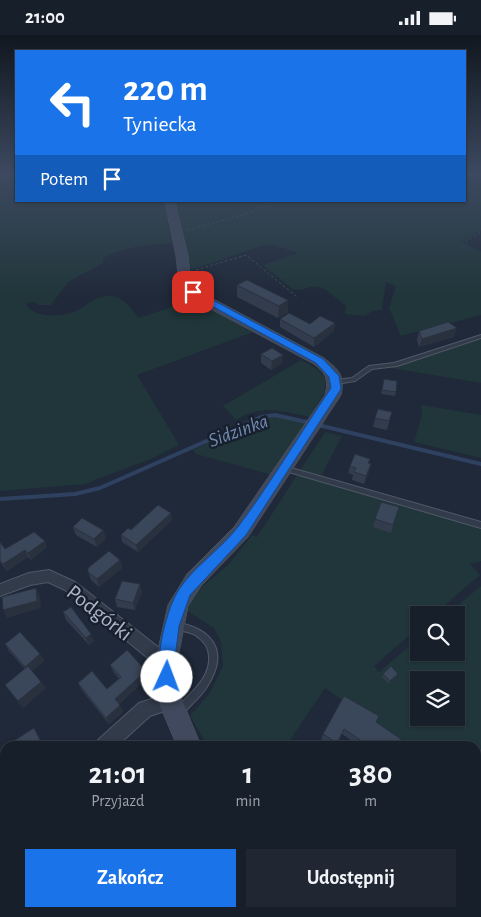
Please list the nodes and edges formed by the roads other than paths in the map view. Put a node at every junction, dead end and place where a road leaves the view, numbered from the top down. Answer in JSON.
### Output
{"nodes":[{"id":1,"x":172,"y":214,"type":"edge"},
{"id":2,"x":481,"y":336,"type":"edge"},
{"id":3,"x":336,"y":382,"type":"junction"},
{"id":4,"x":283,"y":468,"type":"junction"},
{"id":5,"x":481,"y":525,"type":"edge"},
{"id":6,"x":0,"y":590,"type":"edge"},
{"id":7,"x":172,"y":626,"type":"junction"},
{"id":8,"x":166,"y":663,"type":"junction"},
{"id":9,"x":172,"y":708,"type":"junction"},
{"id":10,"x":110,"y":741,"type":"edge"},
{"id":11,"x":187,"y":741,"type":"edge"}],
"edges":[{"from":1,"to":3,"type":"street"},
{"from":2,"to":3,"type":"lane"},
{"from":3,"to":4,"type":"street"},
{"from":4,"to":5,"type":"lane"},
{"from":4,"to":7,"type":"street"},
{"from":6,"to":8,"type":"street","name":"Podgórki"},
{"from":7,"to":8,"type":"street"},
{"from":7,"to":9,"type":"lane"},
{"from":8,"to":9,"type":"street"},
{"from":9,"to":10,"type":"street"},
{"from":9,"to":11,"type":"street"}]}
